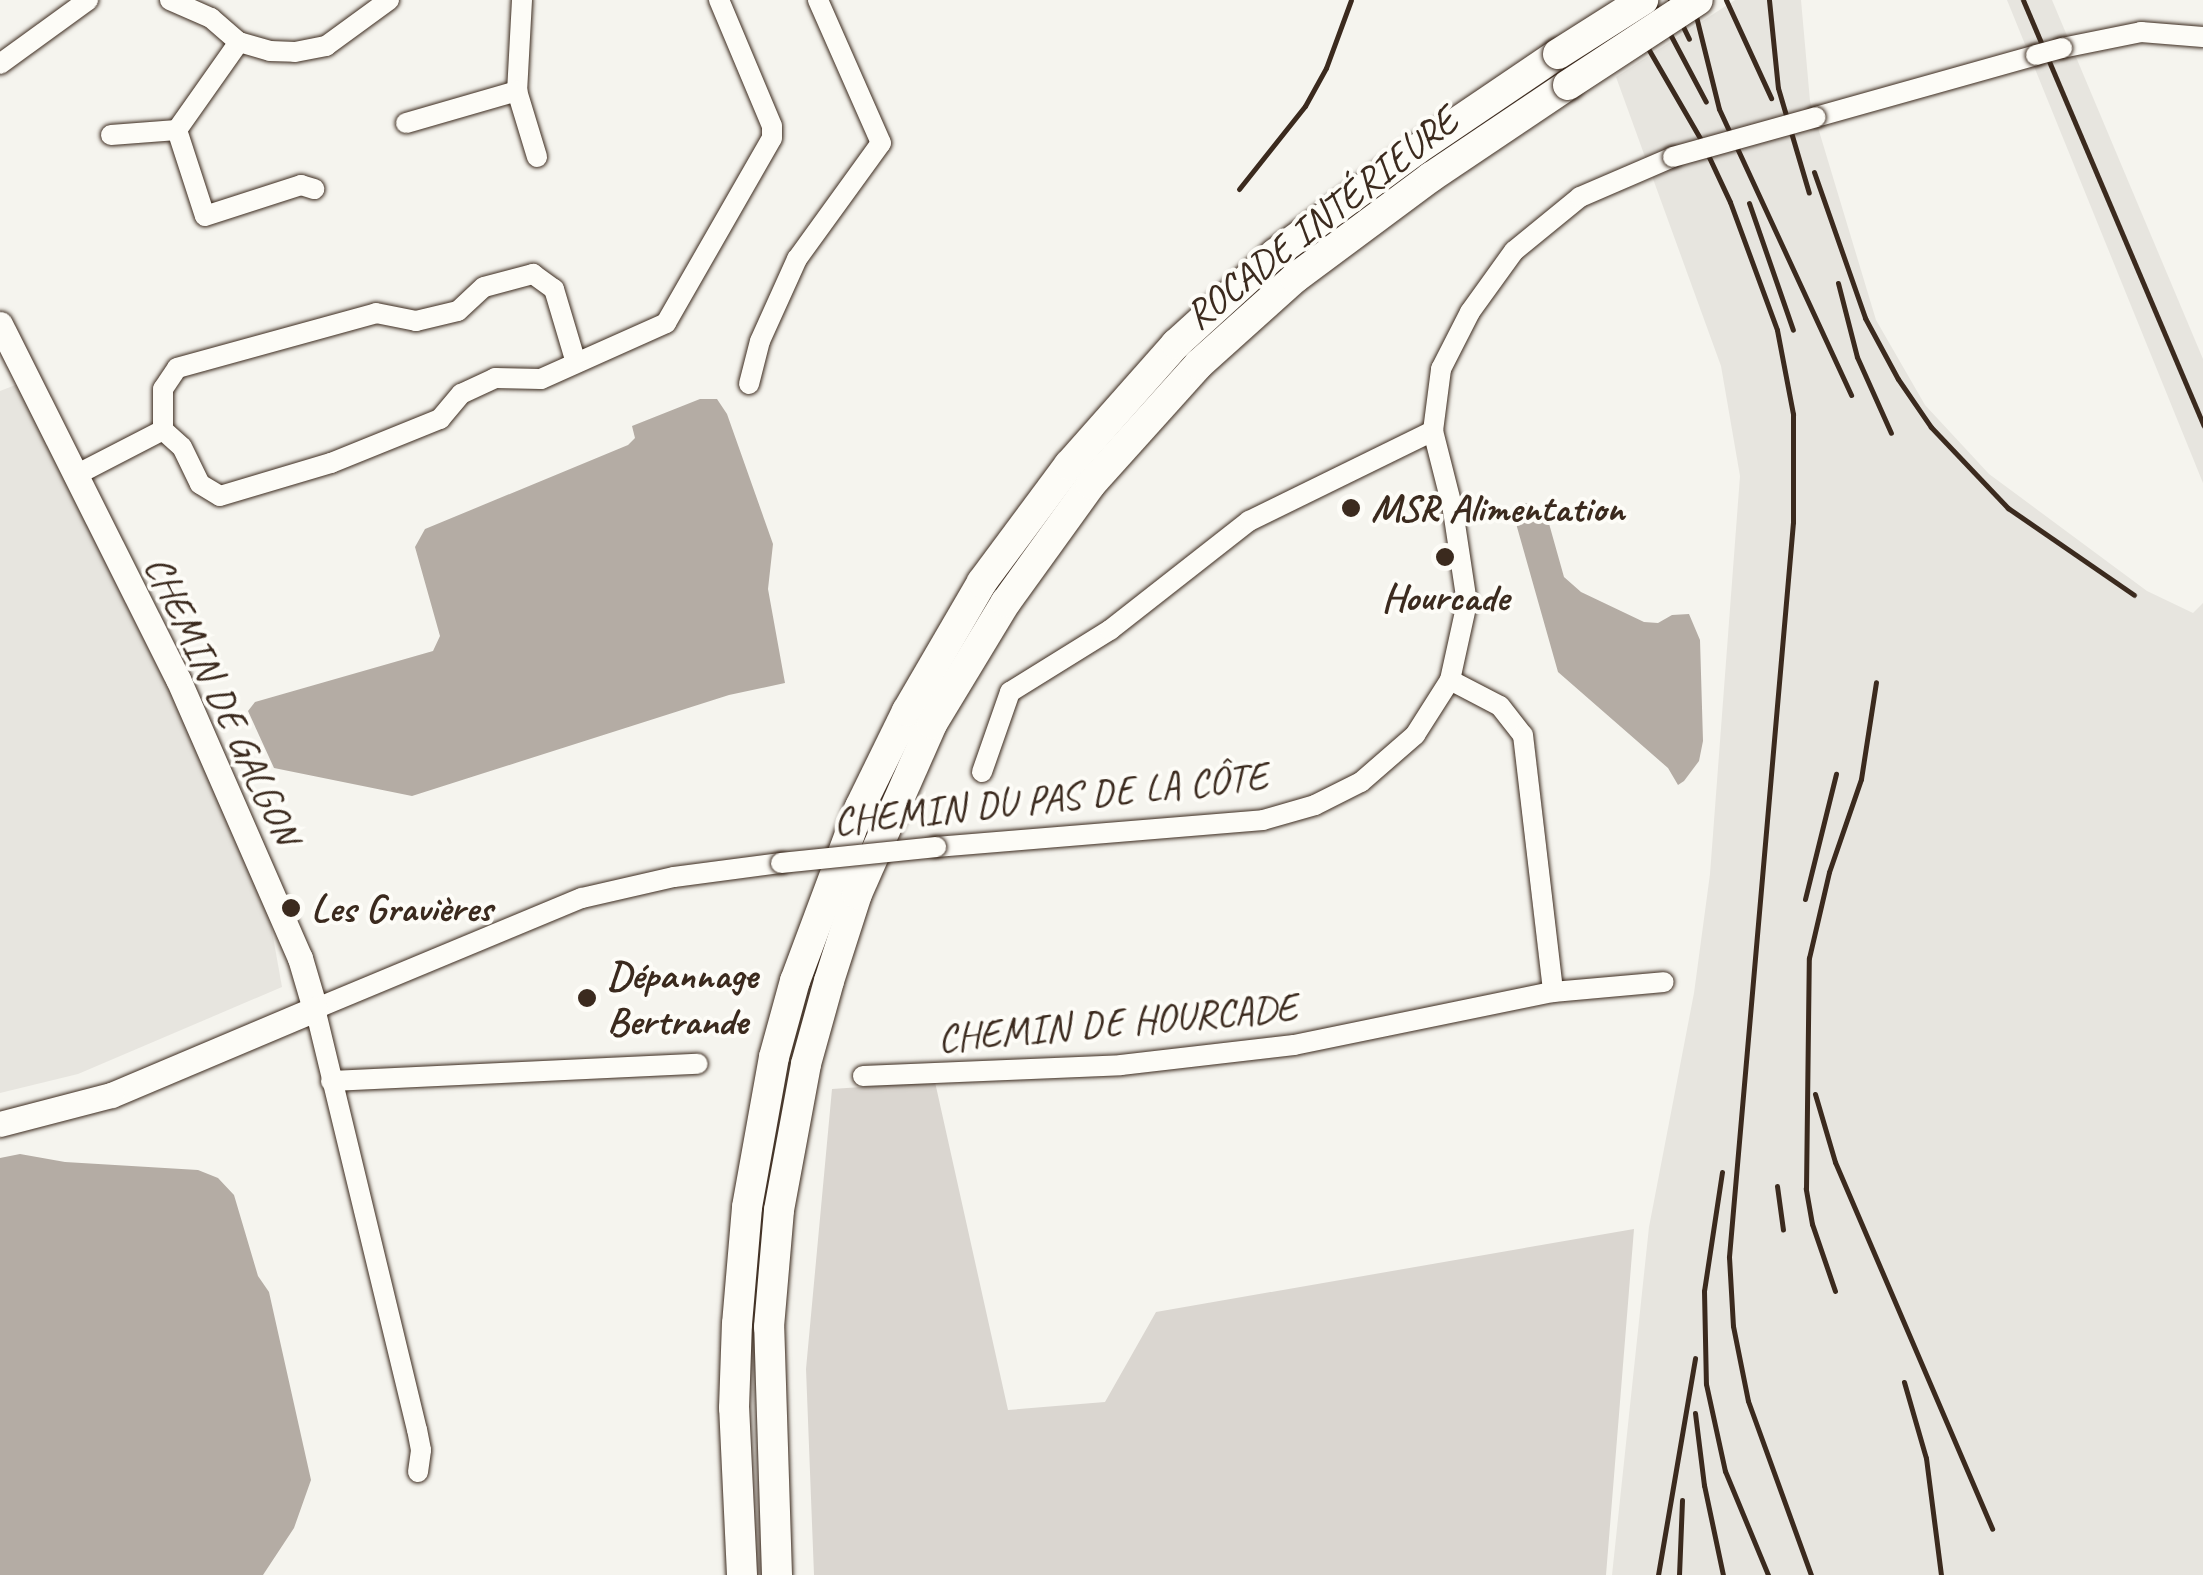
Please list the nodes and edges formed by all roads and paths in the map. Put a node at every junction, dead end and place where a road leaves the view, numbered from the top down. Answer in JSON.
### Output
{"nodes":[{"id":1,"x":88,"y":0,"type":"edge"},
{"id":2,"x":170,"y":0,"type":"edge"},
{"id":3,"x":390,"y":0,"type":"edge"},
{"id":4,"x":522,"y":0,"type":"edge"},
{"id":5,"x":719,"y":0,"type":"edge"},
{"id":6,"x":818,"y":0,"type":"edge"},
{"id":7,"x":1643,"y":0,"type":"edge"},
{"id":8,"x":1698,"y":0,"type":"edge"},
{"id":9,"x":2203,"y":38,"type":"edge"},
{"id":10,"x":239,"y":42,"type":"junction"},
{"id":11,"x":0,"y":64,"type":"edge"},
{"id":12,"x":516,"y":91,"type":"junction"},
{"id":13,"x":406,"y":123,"type":"dead end"},
{"id":14,"x":178,"y":130,"type":"junction"},
{"id":15,"x":111,"y":135,"type":"dead end"},
{"id":16,"x":537,"y":157,"type":"dead end"},
{"id":17,"x":314,"y":188,"type":"dead end"},
{"id":18,"x":0,"y":324,"type":"edge"},
{"id":19,"x":576,"y":363,"type":"junction"},
{"id":20,"x":749,"y":384,"type":"dead end"},
{"id":21,"x":163,"y":430,"type":"junction"},
{"id":22,"x":1433,"y":431,"type":"junction"},
{"id":23,"x":74,"y":476,"type":"junction"},
{"id":24,"x":1450,"y":680,"type":"junction"},
{"id":25,"x":982,"y":772,"type":"dead end"},
{"id":26,"x":1664,"y":982,"type":"dead end"},
{"id":27,"x":1552,"y":992,"type":"junction"},
{"id":28,"x":315,"y":1009,"type":"junction"},
{"id":29,"x":698,"y":1064,"type":"dead end"},
{"id":30,"x":864,"y":1076,"type":"dead end"},
{"id":31,"x":330,"y":1082,"type":"junction"},
{"id":32,"x":0,"y":1124,"type":"edge"},
{"id":33,"x":418,"y":1472,"type":"dead end"},
{"id":34,"x":742,"y":1575,"type":"edge"},
{"id":35,"x":776,"y":1575,"type":"edge"}],
"edges":[{"from":1,"to":11,"type":"street"},
{"from":2,"to":10,"type":"street"},
{"from":3,"to":10,"type":"street"},
{"from":4,"to":12,"type":"street"},
{"from":5,"to":19,"type":"street"},
{"from":6,"to":20,"type":"street"},
{"from":7,"to":34,"type":"highway","bridge":true},
{"from":8,"to":35,"type":"highway","name":"ROCADE INTÉRIEURE","bridge":true},
{"from":9,"to":22,"type":"street","name":"CHEMIN DU PAS DE LA CÔTE","bridge":true},
{"from":10,"to":14,"type":"street"},
{"from":12,"to":13,"type":"street"},
{"from":12,"to":16,"type":"street"},
{"from":14,"to":15,"type":"street"},
{"from":14,"to":17,"type":"street"},
{"from":18,"to":23,"type":"main road","name":"CHEMIN DE GALGON"},
{"from":19,"to":21,"type":"street"},
{"from":19,"to":21,"type":"street"},
{"from":21,"to":23,"type":"street"},
{"from":22,"to":24,"type":"street","name":"CHEMIN DU PAS DE LA CÔTE"},
{"from":22,"to":25,"type":"street"},
{"from":23,"to":28,"type":"main road","name":"CHEMIN DE GALGON"},
{"from":24,"to":27,"type":"street"},
{"from":24,"to":28,"type":"street","name":"CHEMIN DU PAS DE LA CÔTE","bridge":true},
{"from":26,"to":27,"type":"street","name":"CHEMIN DE HOURCADE"},
{"from":27,"to":30,"type":"street","name":"CHEMIN DE HOURCADE"},
{"from":28,"to":31,"type":"street","name":"CHEMIN DE GALGON"},
{"from":28,"to":32,"type":"main road","name":"CHEMIN DU PAS DE LA CÔTE"},
{"from":29,"to":31,"type":"street"},
{"from":31,"to":33,"type":"street","name":"CHEMIN DE GALGON"}]}
